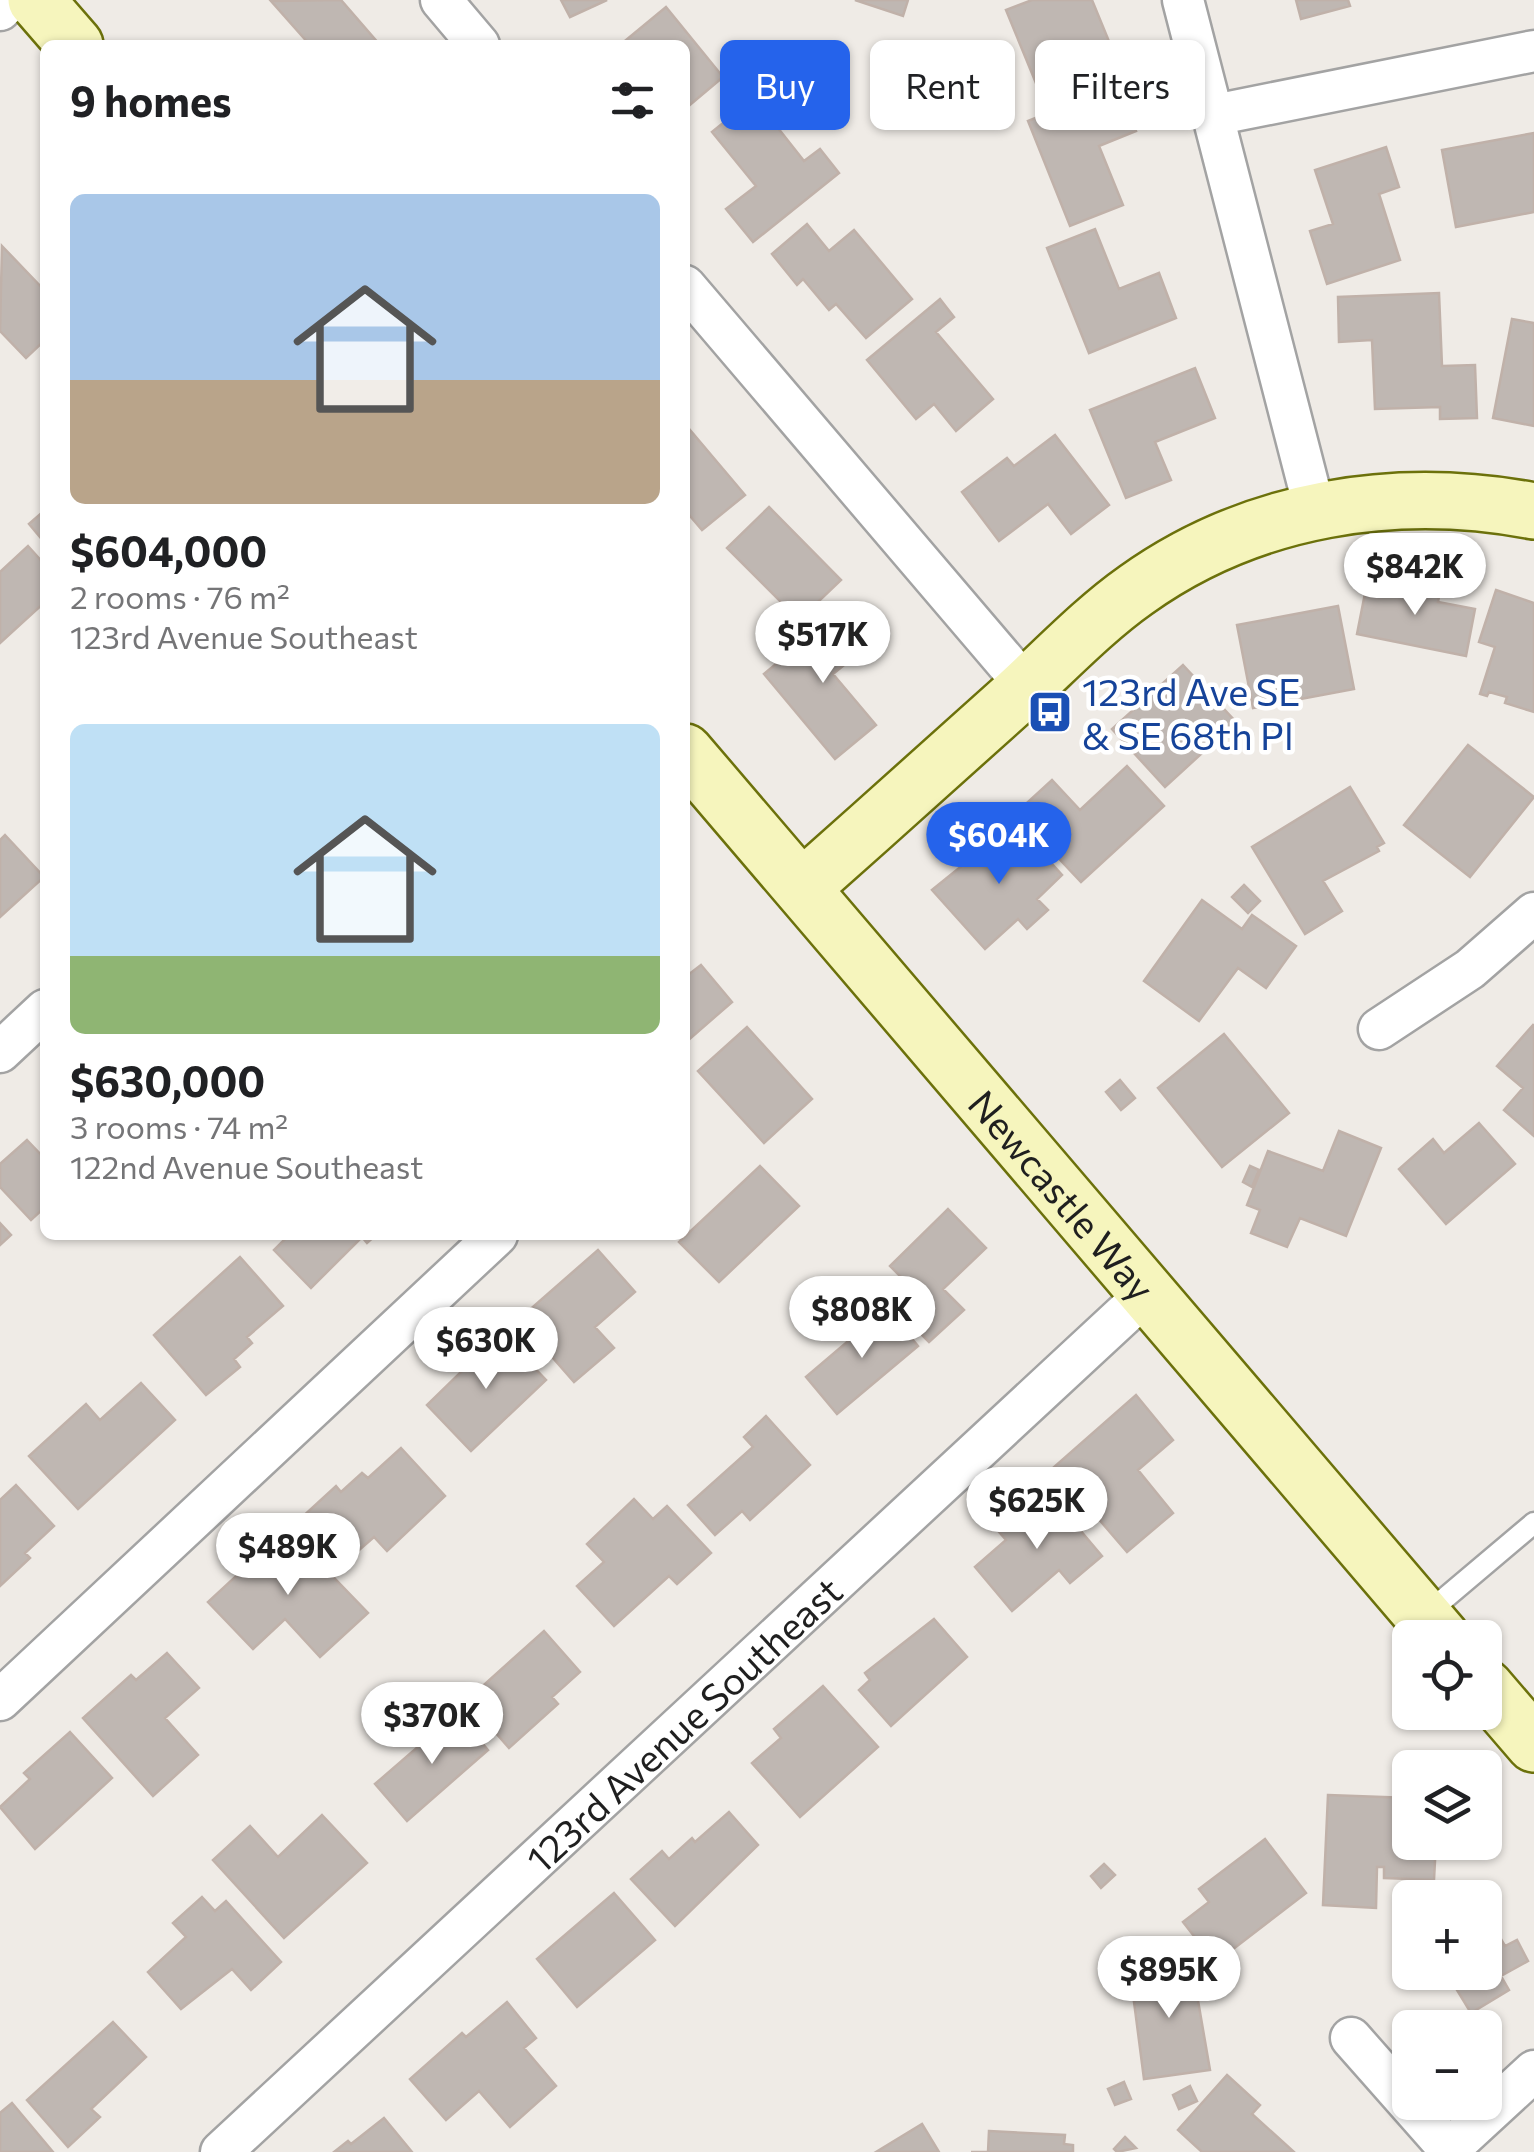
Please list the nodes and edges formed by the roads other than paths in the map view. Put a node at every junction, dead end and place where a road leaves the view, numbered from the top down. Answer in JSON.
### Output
{"nodes":[{"id":1,"x":10,"y":0,"type":"edge"},
{"id":2,"x":36,"y":0,"type":"edge"},
{"id":3,"x":441,"y":0,"type":"edge"},
{"id":4,"x":1183,"y":0,"type":"edge"},
{"id":5,"x":0,"y":10,"type":"edge"},
{"id":6,"x":71,"y":40,"type":"edge"},
{"id":7,"x":475,"y":40,"type":"edge"},
{"id":8,"x":1534,"y":51,"type":"edge"},
{"id":9,"x":1214,"y":116,"type":"junction"},
{"id":10,"x":690,"y":292,"type":"edge"},
{"id":11,"x":1315,"y":511,"type":"junction"},
{"id":12,"x":1534,"y":511,"type":"edge"},
{"id":13,"x":1026,"y":687,"type":"junction"},
{"id":14,"x":690,"y":758,"type":"edge"},
{"id":15,"x":802,"y":888,"type":"junction"},
{"id":16,"x":1534,"y":913,"type":"edge"},
{"id":17,"x":40,"y":1015,"type":"edge"},
{"id":18,"x":1379,"y":1029,"type":"dead end"},
{"id":19,"x":0,"y":1052,"type":"edge"},
{"id":20,"x":492,"y":1240,"type":"edge"},
{"id":21,"x":1146,"y":1294,"type":"junction"},
{"id":22,"x":1534,"y":1522,"type":"edge"},
{"id":23,"x":1427,"y":1620,"type":"edge"},
{"id":24,"x":1440,"y":1620,"type":"edge"},
{"id":25,"x":0,"y":1700,"type":"edge"},
{"id":26,"x":1502,"y":1707,"type":"edge"},
{"id":27,"x":1534,"y":1744,"type":"edge"},
{"id":28,"x":1351,"y":2038,"type":"dead end"},
{"id":29,"x":1534,"y":2071,"type":"edge"},
{"id":30,"x":1448,"y":2151,"type":"edge"},
{"id":31,"x":221,"y":2152,"type":"edge"}],
"edges":[{"from":1,"to":5,"type":"street"},
{"from":2,"to":6,"type":"main road"},
{"from":3,"to":7,"type":"street"},
{"from":4,"to":9,"type":"street"},
{"from":8,"to":9,"type":"street"},
{"from":9,"to":11,"type":"street"},
{"from":10,"to":13,"type":"street"},
{"from":11,"to":12,"type":"main road"},
{"from":11,"to":13,"type":"main road"},
{"from":13,"to":15,"type":"main road"},
{"from":14,"to":15,"type":"main road","name":"Newcastle Way"},
{"from":15,"to":21,"type":"main road","name":"Newcastle Way"},
{"from":16,"to":18,"type":"street"},
{"from":17,"to":19,"type":"street"},
{"from":20,"to":25,"type":"street"},
{"from":21,"to":23,"type":"main road","name":"Newcastle Way"},
{"from":21,"to":31,"type":"street","name":"123rd Avenue Southeast"},
{"from":22,"to":24,"type":"lane"},
{"from":26,"to":27,"type":"main road"},
{"from":28,"to":30,"type":"street"},
{"from":29,"to":30,"type":"street"}]}
